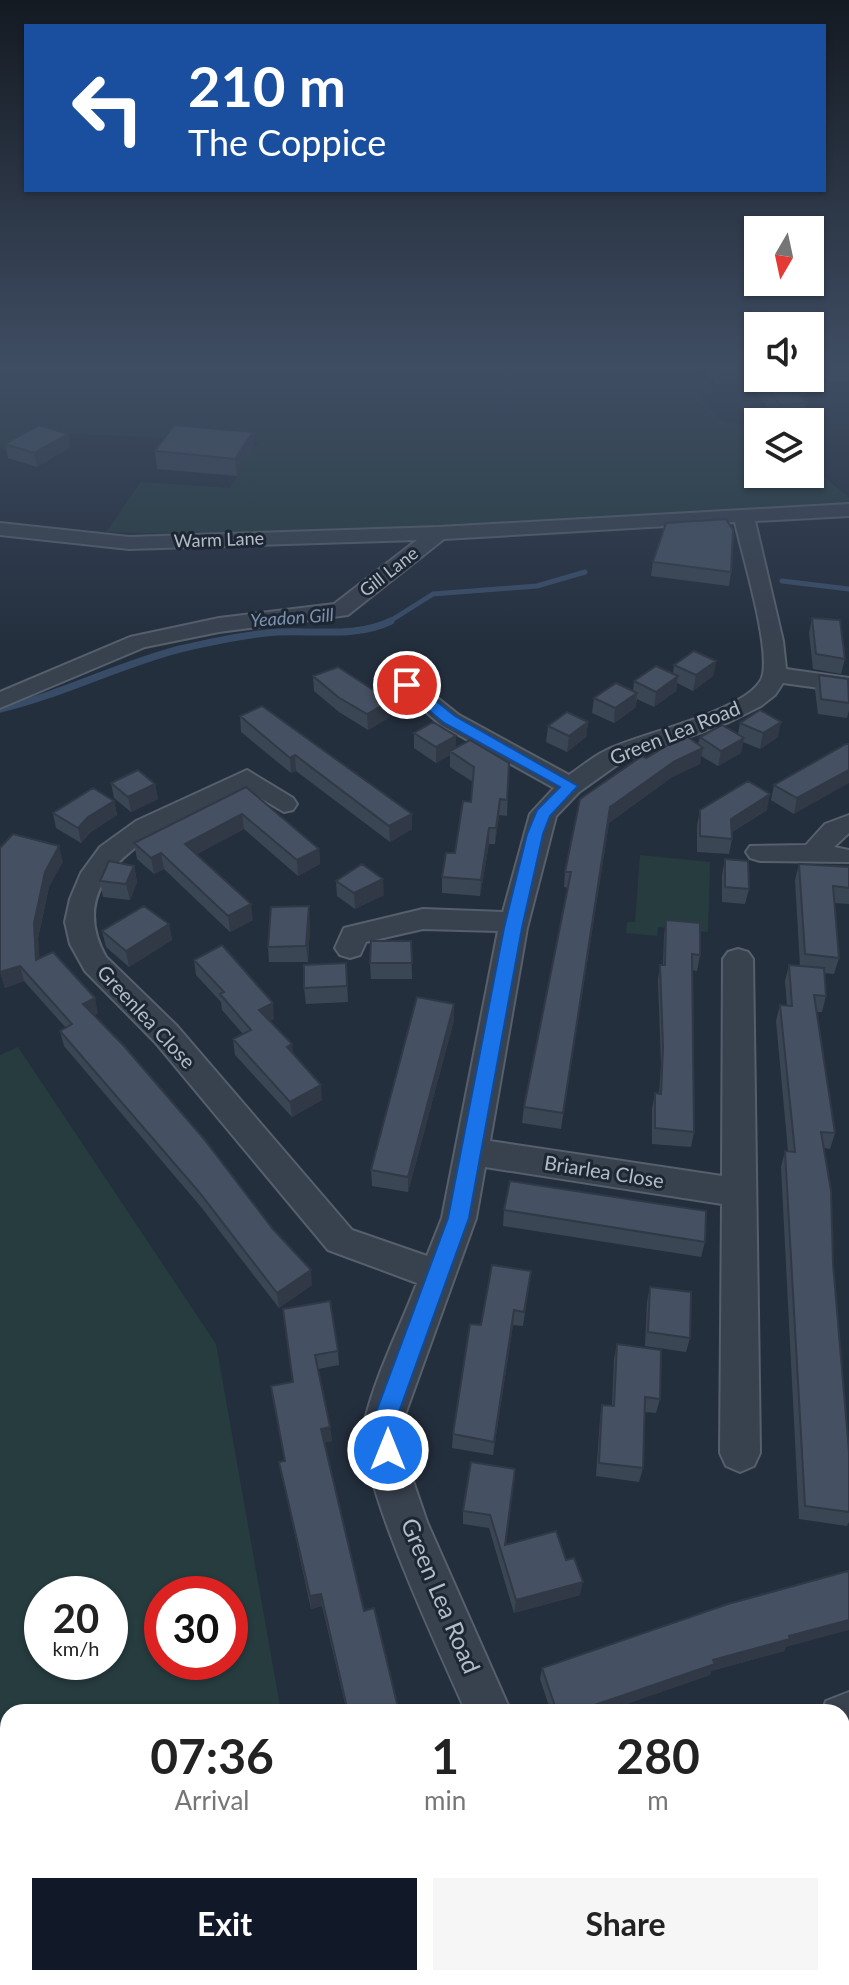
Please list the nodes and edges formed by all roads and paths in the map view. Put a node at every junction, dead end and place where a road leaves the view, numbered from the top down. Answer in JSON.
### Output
{"nodes":[{"id":1,"x":849,"y":510,"type":"edge"},
{"id":2,"x":743,"y":514,"type":"junction"},
{"id":3,"x":0,"y":529,"type":"edge"},
{"id":4,"x":439,"y":533,"type":"junction"},
{"id":5,"x":775,"y":675,"type":"junction"},
{"id":6,"x":407,"y":685,"type":"dead end"},
{"id":7,"x":849,"y":685,"type":"edge"},
{"id":8,"x":0,"y":701,"type":"edge"},
{"id":9,"x":570,"y":786,"type":"junction"},
{"id":10,"x":284,"y":804,"type":"dead end"},
{"id":11,"x":849,"y":823,"type":"edge"},
{"id":12,"x":760,"y":852,"type":"dead end"},
{"id":13,"x":515,"y":922,"type":"junction"},
{"id":14,"x":346,"y":936,"type":"dead end"},
{"id":15,"x":738,"y":959,"type":"dead end"},
{"id":16,"x":471,"y":1151,"type":"junction"},
{"id":17,"x":737,"y":1192,"type":"junction"},
{"id":18,"x":437,"y":1275,"type":"junction"},
{"id":19,"x":740,"y":1453,"type":"dead end"},
{"id":20,"x":486,"y":1704,"type":"edge"}],
"edges":[{"from":1,"to":2,"type":"street","name":"Gill Lane"},
{"from":2,"to":4,"type":"street","name":"Gill Lane"},
{"from":2,"to":5,"type":"street"},
{"from":3,"to":4,"type":"street","name":"Warm Lane"},
{"from":4,"to":8,"type":"street","name":"Gill Lane"},
{"from":5,"to":7,"type":"street"},
{"from":5,"to":9,"type":"street","name":"Green Lea Road"},
{"from":6,"to":9,"type":"street"},
{"from":9,"to":13,"type":"street","name":"Green Lea Road"},
{"from":10,"to":18,"type":"street","name":"Greenlea Close"},
{"from":11,"to":12,"type":"street"},
{"from":13,"to":14,"type":"street"},
{"from":13,"to":16,"type":"street","name":"Green Lea Road"},
{"from":15,"to":17,"type":"street"},
{"from":16,"to":17,"type":"street","name":"Briarlea Close"},
{"from":16,"to":18,"type":"street","name":"Green Lea Road"},
{"from":17,"to":19,"type":"street"},
{"from":18,"to":20,"type":"street","name":"Green Lea Road"}]}
